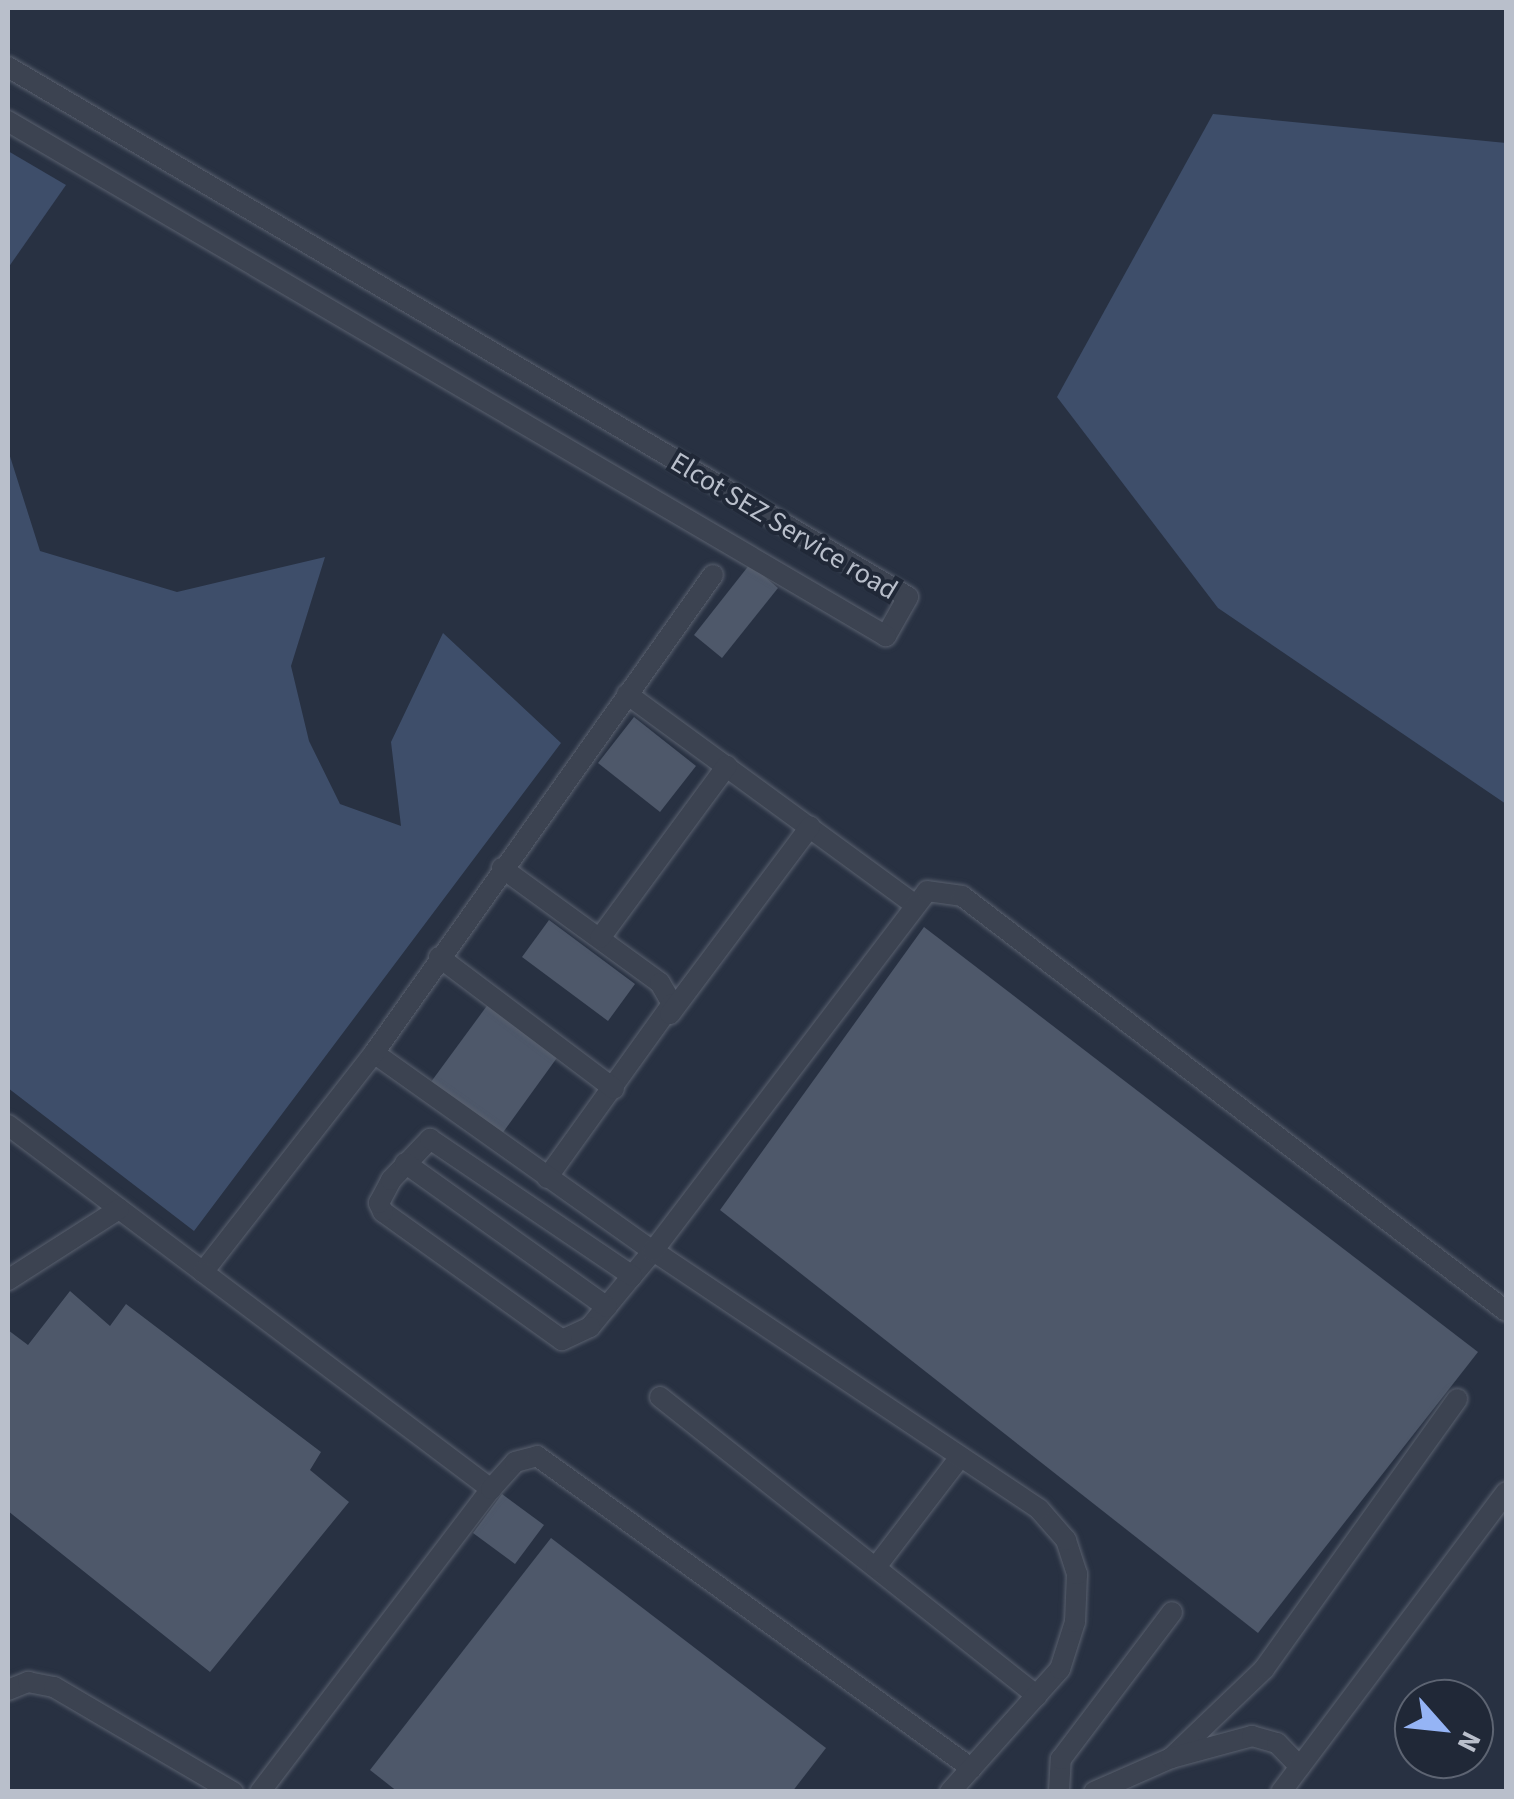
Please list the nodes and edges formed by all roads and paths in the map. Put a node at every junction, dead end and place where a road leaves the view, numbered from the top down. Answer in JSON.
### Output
{"nodes":[{"id":1,"x":8,"y":67,"type":"edge"},
{"id":2,"x":8,"y":120,"type":"edge"},
{"id":3,"x":712,"y":575,"type":"dead end"},
{"id":4,"x":627,"y":694,"type":"junction"},
{"id":5,"x":727,"y":766,"type":"junction"},
{"id":6,"x":810,"y":827,"type":"junction"},
{"id":7,"x":502,"y":868,"type":"junction"},
{"id":8,"x":914,"y":904,"type":"junction"},
{"id":9,"x":600,"y":938,"type":"junction"},
{"id":10,"x":440,"y":957,"type":"junction"},
{"id":11,"x":668,"y":1016,"type":"junction"},
{"id":12,"x":374,"y":1053,"type":"junction"},
{"id":13,"x":614,"y":1089,"type":"junction"},
{"id":14,"x":8,"y":1124,"type":"edge"},
{"id":15,"x":405,"y":1163,"type":"junction"},
{"id":16,"x":546,"y":1178,"type":"junction"},
{"id":17,"x":119,"y":1208,"type":"junction"},
{"id":18,"x":653,"y":1250,"type":"junction"},
{"id":19,"x":203,"y":1272,"type":"junction"},
{"id":20,"x":632,"y":1276,"type":"junction"},
{"id":21,"x":8,"y":1280,"type":"edge"},
{"id":22,"x":608,"y":1307,"type":"junction"},
{"id":23,"x":1506,"y":1311,"type":"edge"},
{"id":24,"x":660,"y":1396,"type":"dead end"},
{"id":25,"x":1457,"y":1400,"type":"dead end"},
{"id":26,"x":960,"y":1456,"type":"junction"},
{"id":27,"x":490,"y":1489,"type":"junction"},
{"id":28,"x":1506,"y":1492,"type":"edge"},
{"id":29,"x":876,"y":1567,"type":"junction"},
{"id":30,"x":1172,"y":1612,"type":"dead end"},
{"id":31,"x":8,"y":1690,"type":"edge"},
{"id":32,"x":1037,"y":1696,"type":"junction"},
{"id":33,"x":1172,"y":1758,"type":"junction"},
{"id":34,"x":1300,"y":1767,"type":"junction"},
{"id":35,"x":971,"y":1768,"type":"junction"},
{"id":36,"x":233,"y":1792,"type":"edge"},
{"id":37,"x":260,"y":1792,"type":"edge"},
{"id":38,"x":950,"y":1792,"type":"edge"},
{"id":39,"x":1059,"y":1792,"type":"edge"},
{"id":40,"x":1094,"y":1792,"type":"edge"},
{"id":41,"x":1281,"y":1792,"type":"edge"}],
"edges":[{"from":1,"to":2,"type":"lane","name":"Elcot SEZ Service road"},
{"from":3,"to":4,"type":"lane"},
{"from":4,"to":5,"type":"lane"},
{"from":4,"to":7,"type":"lane"},
{"from":5,"to":6,"type":"lane"},
{"from":5,"to":9,"type":"lane"},
{"from":6,"to":8,"type":"lane"},
{"from":6,"to":11,"type":"lane"},
{"from":7,"to":9,"type":"lane"},
{"from":7,"to":10,"type":"lane"},
{"from":8,"to":18,"type":"lane"},
{"from":8,"to":23,"type":"lane"},
{"from":9,"to":11,"type":"lane"},
{"from":10,"to":12,"type":"lane"},
{"from":10,"to":13,"type":"lane"},
{"from":11,"to":13,"type":"lane"},
{"from":12,"to":16,"type":"lane"},
{"from":12,"to":19,"type":"lane"},
{"from":13,"to":16,"type":"lane"},
{"from":14,"to":17,"type":"lane"},
{"from":15,"to":20,"type":"lane"},
{"from":15,"to":22,"type":"lane"},
{"from":15,"to":22,"type":"lane"},
{"from":16,"to":18,"type":"lane"},
{"from":17,"to":19,"type":"lane"},
{"from":17,"to":21,"type":"lane"},
{"from":18,"to":20,"type":"lane"},
{"from":18,"to":26,"type":"lane"},
{"from":19,"to":27,"type":"lane"},
{"from":20,"to":22,"type":"lane"},
{"from":24,"to":29,"type":"lane"},
{"from":25,"to":33,"type":"lane"},
{"from":26,"to":29,"type":"lane"},
{"from":26,"to":32,"type":"lane"},
{"from":27,"to":35,"type":"lane"},
{"from":27,"to":37,"type":"lane"},
{"from":28,"to":34,"type":"lane"},
{"from":29,"to":32,"type":"lane"},
{"from":30,"to":39,"type":"lane"},
{"from":31,"to":36,"type":"lane"},
{"from":32,"to":35,"type":"lane"},
{"from":33,"to":34,"type":"lane"},
{"from":33,"to":40,"type":"lane"},
{"from":34,"to":41,"type":"lane"},
{"from":35,"to":38,"type":"lane"}]}
